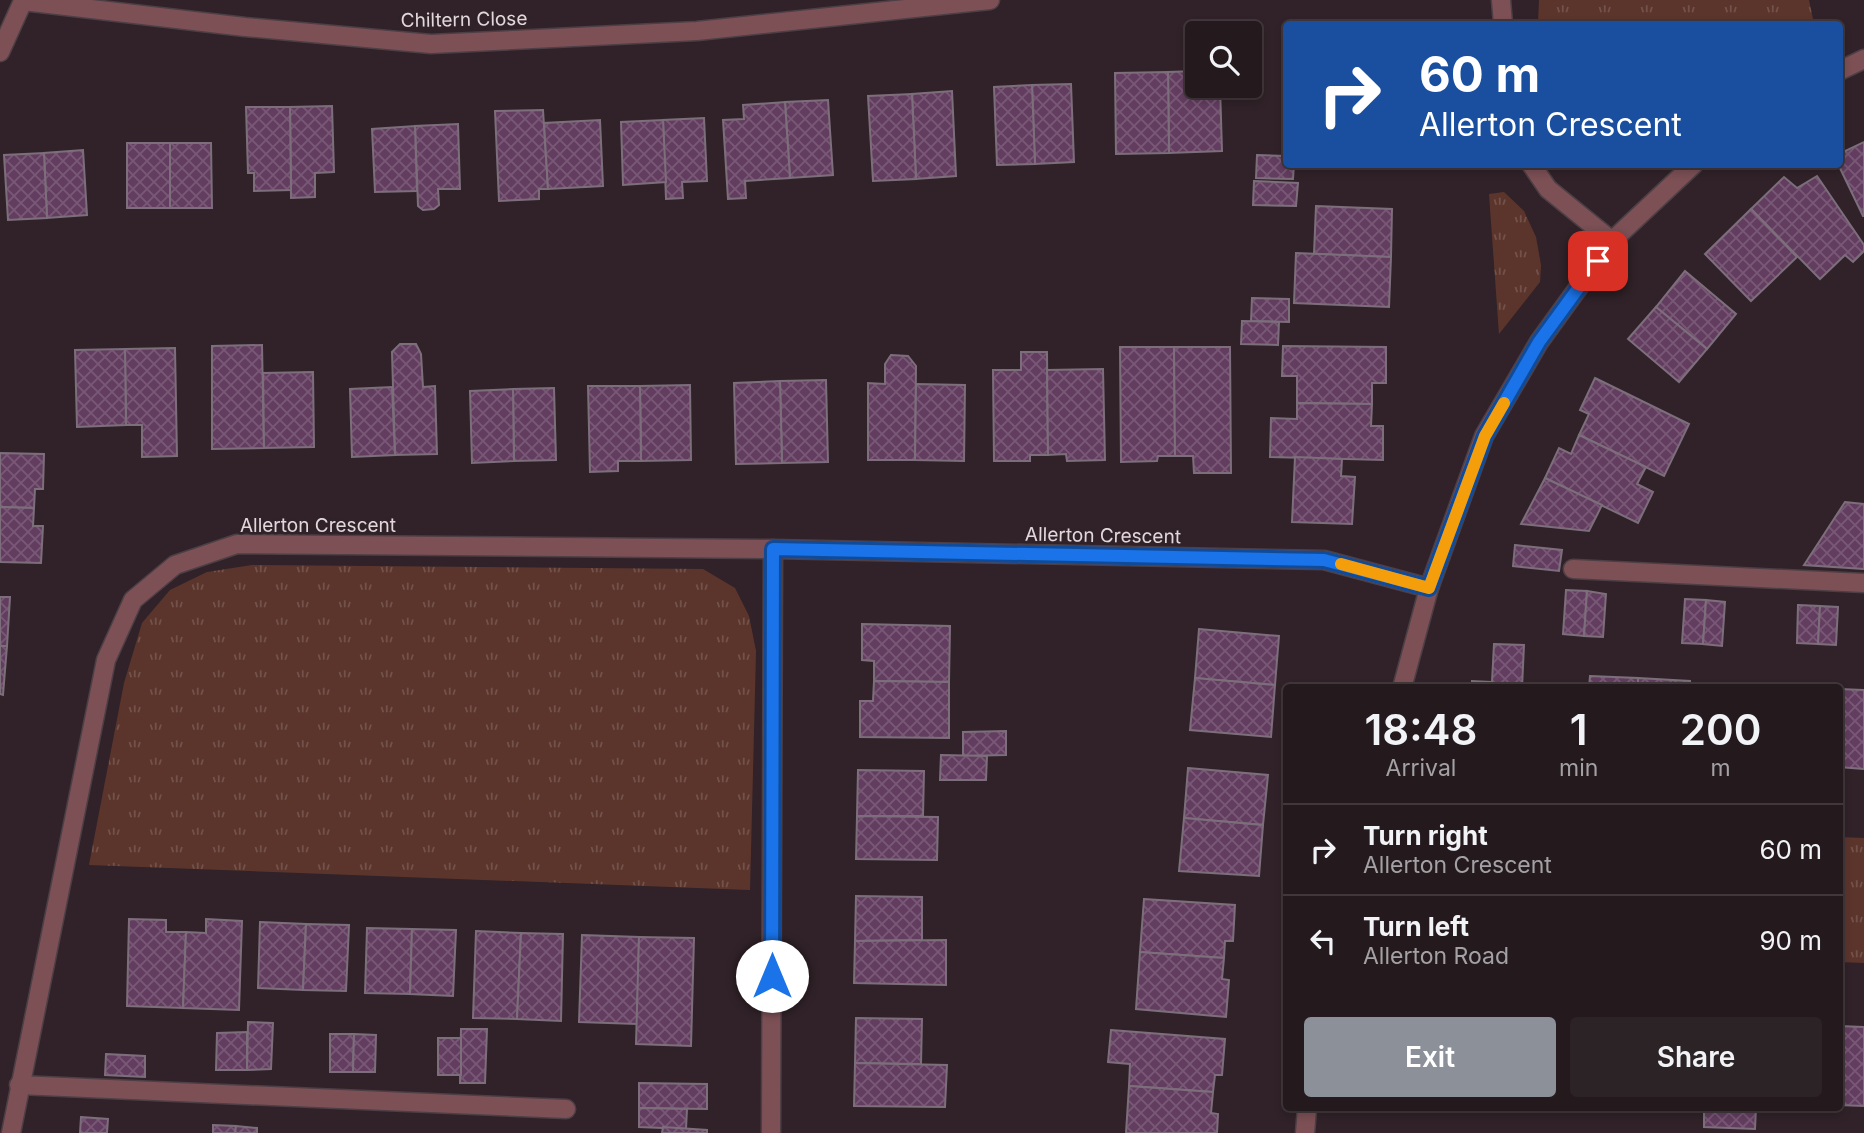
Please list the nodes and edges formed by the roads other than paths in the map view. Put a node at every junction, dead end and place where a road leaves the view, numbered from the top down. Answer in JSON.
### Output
{"nodes":[{"id":1,"x":990,"y":0,"type":"edge"},
{"id":2,"x":1501,"y":0,"type":"edge"},
{"id":3,"x":23,"y":1,"type":"edge"},
{"id":4,"x":881,"y":6,"type":"edge"},
{"id":5,"x":1503,"y":21,"type":"edge"},
{"id":6,"x":0,"y":52,"type":"edge"},
{"id":7,"x":1864,"y":59,"type":"edge"},
{"id":8,"x":1843,"y":69,"type":"edge"},
{"id":9,"x":1534,"y":168,"type":"edge"},
{"id":10,"x":1691,"y":168,"type":"edge"},
{"id":11,"x":1612,"y":241,"type":"junction"},
{"id":12,"x":773,"y":549,"type":"junction"},
{"id":13,"x":1573,"y":569,"type":"dead end"},
{"id":14,"x":1864,"y":583,"type":"edge"},
{"id":15,"x":1429,"y":588,"type":"junction"},
{"id":16,"x":1403,"y":684,"type":"edge"},
{"id":17,"x":19,"y":1085,"type":"junction"},
{"id":18,"x":566,"y":1109,"type":"dead end"},
{"id":19,"x":1307,"y":1111,"type":"edge"},
{"id":20,"x":11,"y":1133,"type":"edge"},
{"id":21,"x":771,"y":1133,"type":"edge"},
{"id":22,"x":1306,"y":1133,"type":"edge"}],
"edges":[{"from":1,"to":4,"type":"street","name":"Chiltern Close"},
{"from":2,"to":5,"type":"street"},
{"from":3,"to":4,"type":"street","name":"Chiltern Close"},
{"from":3,"to":6,"type":"street"},
{"from":7,"to":8,"type":"street"},
{"from":9,"to":11,"type":"street"},
{"from":10,"to":11,"type":"street"},
{"from":11,"to":15,"type":"street"},
{"from":12,"to":15,"type":"street","name":"Allerton Crescent"},
{"from":12,"to":17,"type":"street","name":"Allerton Crescent"},
{"from":12,"to":21,"type":"street"},
{"from":13,"to":14,"type":"street"},
{"from":15,"to":16,"type":"street"},
{"from":17,"to":18,"type":"street"},
{"from":17,"to":20,"type":"street","name":"Allerton Crescent"},
{"from":19,"to":22,"type":"street"}]}
